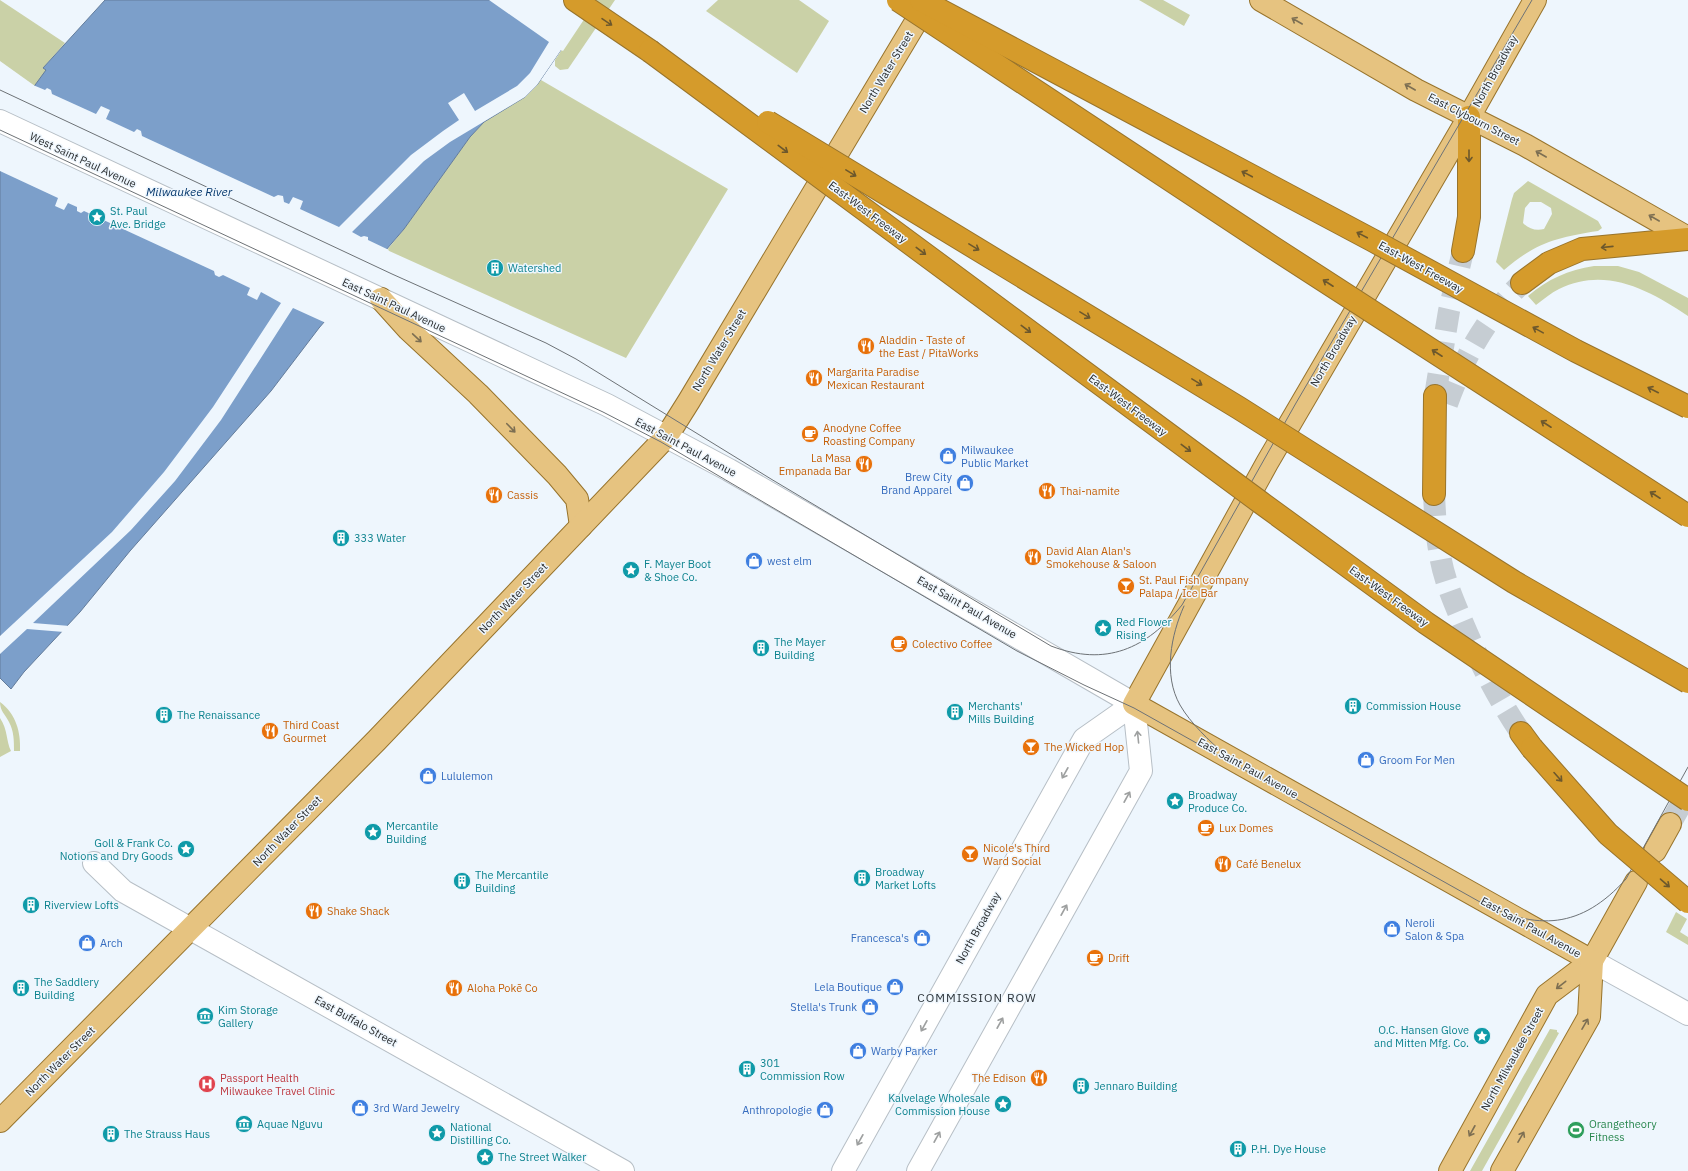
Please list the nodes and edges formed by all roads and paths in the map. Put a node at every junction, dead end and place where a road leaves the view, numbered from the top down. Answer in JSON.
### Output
{"nodes":[{"id":1,"x":575,"y":0,"type":"edge"},
{"id":2,"x":898,"y":0,"type":"edge"},
{"id":3,"x":921,"y":0,"type":"edge"},
{"id":4,"x":929,"y":0,"type":"edge"},
{"id":5,"x":1261,"y":0,"type":"edge"},
{"id":6,"x":1536,"y":0,"type":"edge"},
{"id":7,"x":650,"y":51,"type":"junction"},
{"id":8,"x":1469,"y":117,"type":"junction"},
{"id":9,"x":0,"y":121,"type":"edge"},
{"id":10,"x":232,"y":230,"type":"joint"},
{"id":11,"x":1688,"y":238,"type":"edge"},
{"id":12,"x":1463,"y":251,"type":"tunnel mouth"},
{"id":13,"x":1522,"y":283,"type":"tunnel mouth"},
{"id":14,"x":381,"y":299,"type":"junction"},
{"id":15,"x":1441,"y":400,"type":"tunnel mouth"},
{"id":16,"x":1688,"y":407,"type":"edge"},
{"id":17,"x":666,"y":436,"type":"junction"},
{"id":18,"x":1434,"y":494,"type":"tunnel mouth"},
{"id":19,"x":1688,"y":516,"type":"edge"},
{"id":20,"x":581,"y":526,"type":"junction"},
{"id":21,"x":1688,"y":682,"type":"edge"},
{"id":22,"x":1134,"y":704,"type":"junction"},
{"id":23,"x":1526,"y":741,"type":"tunnel mouth"},
{"id":24,"x":1688,"y":800,"type":"edge"},
{"id":25,"x":1670,"y":824,"type":"tunnel mouth"},
{"id":26,"x":1655,"y":850,"type":"dead end"},
{"id":27,"x":94,"y":863,"type":"dead end"},
{"id":28,"x":1636,"y":882,"type":"dead end"},
{"id":29,"x":1688,"y":902,"type":"edge"},
{"id":30,"x":190,"y":929,"type":"junction"},
{"id":31,"x":1592,"y":961,"type":"junction"},
{"id":32,"x":1688,"y":1014,"type":"edge"},
{"id":33,"x":0,"y":1121,"type":"edge"},
{"id":34,"x":623,"y":1171,"type":"edge"},
{"id":35,"x":843,"y":1171,"type":"edge"},
{"id":36,"x":918,"y":1171,"type":"edge"},
{"id":37,"x":1450,"y":1171,"type":"edge"},
{"id":38,"x":1502,"y":1171,"type":"edge"}],
"edges":[{"from":1,"to":7,"type":"highway","name":"East-West Freeway","one_way":true},
{"from":19,"to":2,"type":"highway","one_way":true,"bridge":true},
{"from":16,"to":3,"type":"highway","name":"East-West Freeway","one_way":true,"bridge":true},
{"from":4,"to":17,"type":"main road","name":"North Water Street"},
{"from":8,"to":5,"type":"main road","name":"East Clybourn Street","one_way":true},
{"from":6,"to":8,"type":"main road","name":"North Broadway"},
{"from":7,"to":21,"type":"highway","one_way":true,"bridge":true},
{"from":7,"to":24,"type":"highway","name":"East-West Freeway","one_way":true,"bridge":true},
{"from":11,"to":8,"type":"main road","name":"East Clybourn Street","one_way":true},
{"from":8,"to":12,"type":"highway","one_way":true},
{"from":8,"to":22,"type":"main road","name":"North Broadway"},
{"from":9,"to":10,"type":"street","name":"West Saint Paul Avenue"},
{"from":10,"to":14,"type":"street","name":"East Saint Paul Avenue"},
{"from":11,"to":13,"type":"highway","one_way":true},
{"from":14,"to":17,"type":"street","name":"East Saint Paul Avenue"},
{"from":14,"to":20,"type":"main road","one_way":true},
{"from":15,"to":18,"type":"highway"},
{"from":17,"to":20,"type":"main road","name":"North Water Street"},
{"from":17,"to":22,"type":"street","name":"East Saint Paul Avenue"},
{"from":20,"to":30,"type":"main road","name":"North Water Street"},
{"from":22,"to":31,"type":"main road","name":"East Saint Paul Avenue"},
{"from":22,"to":35,"type":"street","name":"North Broadway","one_way":true},
{"from":36,"to":22,"type":"street","one_way":true},
{"from":23,"to":29,"type":"highway","one_way":true,"bridge":true},
{"from":25,"to":26,"type":"main road"},
{"from":27,"to":30,"type":"street","name":"East Buffalo Street"},
{"from":28,"to":31,"type":"main road","name":"North Milwaukee Street"},
{"from":30,"to":33,"type":"main road","name":"North Water Street"},
{"from":30,"to":34,"type":"street","name":"East Buffalo Street"},
{"from":31,"to":32,"type":"street","name":"East Saint Paul Avenue"},
{"from":31,"to":37,"type":"main road","name":"North Milwaukee Street","one_way":true},
{"from":38,"to":31,"type":"main road","name":"North Milwaukee Street","one_way":true}]}
